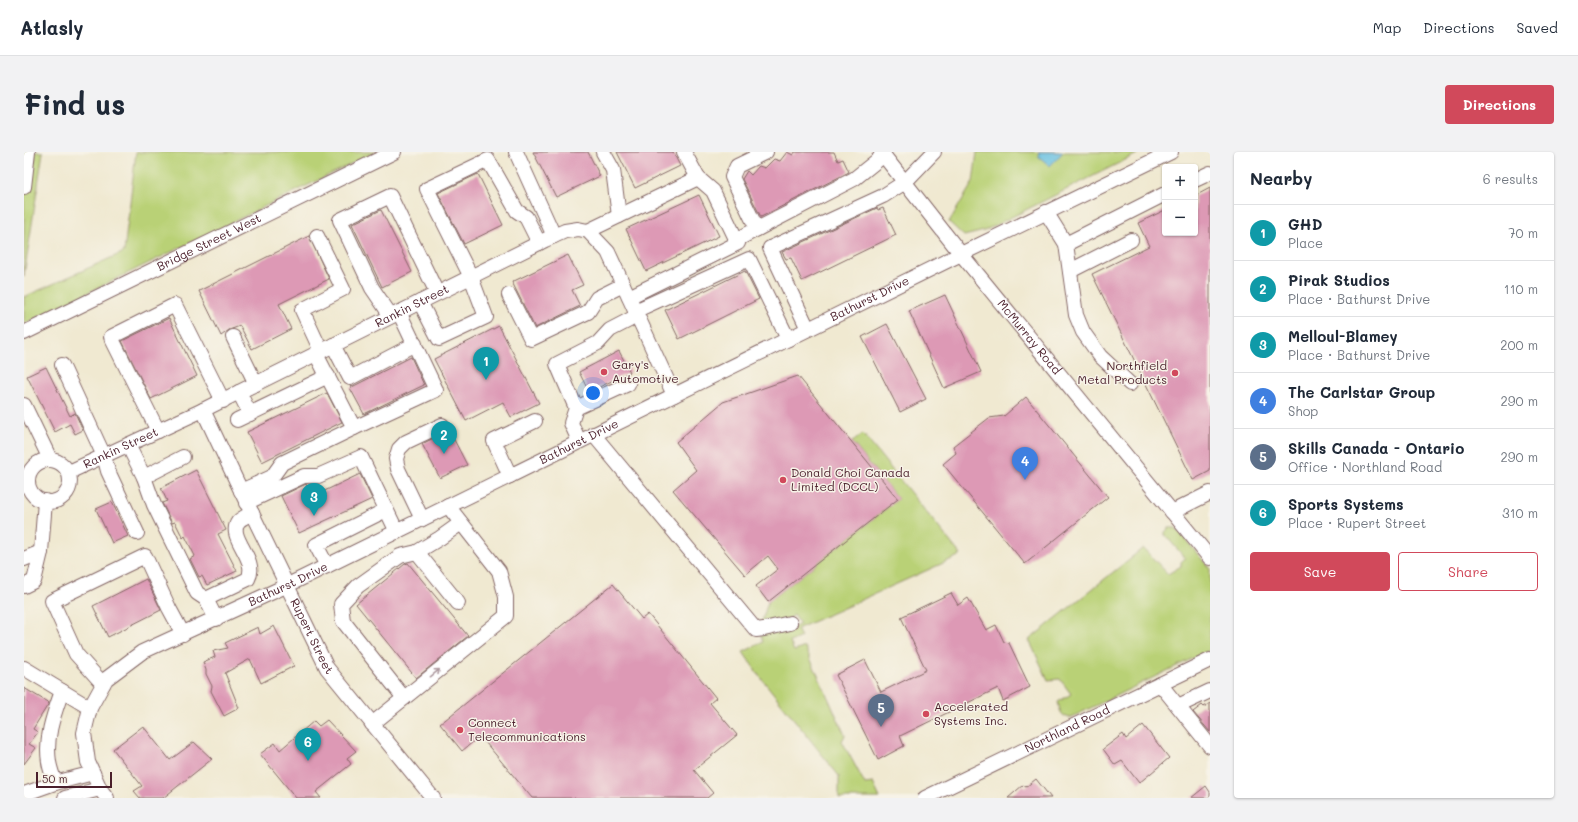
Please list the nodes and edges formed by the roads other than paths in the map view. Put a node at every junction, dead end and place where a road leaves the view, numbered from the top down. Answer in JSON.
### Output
{"nodes":[{"id":1,"x":28,"y":152,"type":"edge"},
{"id":2,"x":394,"y":152,"type":"edge"},
{"id":3,"x":516,"y":152,"type":"edge"},
{"id":4,"x":604,"y":152,"type":"edge"},
{"id":5,"x":684,"y":152,"type":"edge"},
{"id":6,"x":766,"y":152,"type":"edge"},
{"id":7,"x":934,"y":152,"type":"edge"},
{"id":8,"x":1171,"y":152,"type":"edge"},
{"id":9,"x":882,"y":154,"type":"edge"},
{"id":10,"x":1210,"y":173,"type":"edge"},
{"id":11,"x":698,"y":178,"type":"junction"},
{"id":12,"x":1198,"y":179,"type":"edge"},
{"id":13,"x":905,"y":182,"type":"junction"},
{"id":14,"x":24,"y":187,"type":"edge"},
{"id":15,"x":1162,"y":196,"type":"edge"},
{"id":16,"x":1046,"y":212,"type":"junction"},
{"id":17,"x":619,"y":216,"type":"junction"},
{"id":18,"x":757,"y":229,"type":"junction"},
{"id":19,"x":588,"y":231,"type":"junction"},
{"id":20,"x":317,"y":236,"type":"dead end"},
{"id":21,"x":554,"y":236,"type":"junction"},
{"id":22,"x":736,"y":240,"type":"junction"},
{"id":23,"x":1131,"y":240,"type":"dead end"},
{"id":24,"x":539,"y":243,"type":"junction"},
{"id":25,"x":1066,"y":244,"type":"junction"},
{"id":26,"x":961,"y":254,"type":"junction"},
{"id":27,"x":1070,"y":271,"type":"junction"},
{"id":28,"x":471,"y":277,"type":"junction"},
{"id":29,"x":626,"y":291,"type":"junction"},
{"id":30,"x":437,"y":293,"type":"junction"},
{"id":31,"x":509,"y":295,"type":"dead end"},
{"id":32,"x":420,"y":302,"type":"junction"},
{"id":33,"x":395,"y":314,"type":"junction"},
{"id":34,"x":636,"y":314,"type":"junction"},
{"id":35,"x":808,"y":329,"type":"junction"},
{"id":36,"x":24,"y":333,"type":"edge"},
{"id":37,"x":233,"y":337,"type":"dead end"},
{"id":38,"x":788,"y":339,"type":"junction"},
{"id":39,"x":415,"y":344,"type":"junction"},
{"id":40,"x":323,"y":350,"type":"junction"},
{"id":41,"x":62,"y":365,"type":"dead end"},
{"id":42,"x":328,"y":376,"type":"junction"},
{"id":43,"x":256,"y":384,"type":"junction"},
{"id":44,"x":628,"y":384,"type":"dead end"},
{"id":45,"x":1130,"y":384,"type":"dead end"},
{"id":46,"x":239,"y":392,"type":"junction"},
{"id":47,"x":674,"y":395,"type":"junction"},
{"id":48,"x":223,"y":400,"type":"junction"},
{"id":49,"x":24,"y":405,"type":"edge"},
{"id":50,"x":576,"y":408,"type":"junction"},
{"id":51,"x":203,"y":410,"type":"junction"},
{"id":52,"x":535,"y":421,"type":"dead end"},
{"id":53,"x":442,"y":425,"type":"dead end"},
{"id":54,"x":24,"y":426,"type":"edge"},
{"id":55,"x":354,"y":428,"type":"junction"},
{"id":56,"x":158,"y":431,"type":"junction"},
{"id":57,"x":594,"y":434,"type":"junction"},
{"id":58,"x":41,"y":439,"type":"junction"},
{"id":59,"x":579,"y":442,"type":"junction"},
{"id":60,"x":128,"y":445,"type":"junction"},
{"id":61,"x":104,"y":456,"type":"junction"},
{"id":62,"x":183,"y":457,"type":"dead end"},
{"id":63,"x":50,"y":459,"type":"junction"},
{"id":64,"x":69,"y":472,"type":"junction"},
{"id":65,"x":26,"y":476,"type":"edge"},
{"id":66,"x":510,"y":476,"type":"junction"},
{"id":67,"x":144,"y":477,"type":"junction"},
{"id":68,"x":27,"y":492,"type":"edge"},
{"id":69,"x":1210,"y":493,"type":"edge"},
{"id":70,"x":45,"y":501,"type":"junction"},
{"id":71,"x":246,"y":502,"type":"junction"},
{"id":72,"x":448,"y":506,"type":"junction"},
{"id":73,"x":386,"y":510,"type":"junction"},
{"id":74,"x":1172,"y":512,"type":"junction"},
{"id":75,"x":422,"y":519,"type":"junction"},
{"id":76,"x":461,"y":523,"type":"junction"},
{"id":77,"x":397,"y":532,"type":"junction"},
{"id":78,"x":137,"y":533,"type":"dead end"},
{"id":79,"x":41,"y":552,"type":"junction"},
{"id":80,"x":417,"y":552,"type":"junction"},
{"id":81,"x":1209,"y":554,"type":"edge"},
{"id":82,"x":24,"y":559,"type":"edge"},
{"id":83,"x":327,"y":566,"type":"junction"},
{"id":84,"x":288,"y":585,"type":"junction"},
{"id":85,"x":24,"y":586,"type":"edge"},
{"id":86,"x":206,"y":599,"type":"junction"},
{"id":87,"x":458,"y":603,"type":"dead end"},
{"id":88,"x":216,"y":618,"type":"junction"},
{"id":89,"x":790,"y":623,"type":"dead end"},
{"id":90,"x":183,"y":634,"type":"junction"},
{"id":91,"x":1210,"y":660,"type":"edge"},
{"id":92,"x":24,"y":668,"type":"edge"},
{"id":93,"x":103,"y":684,"type":"junction"},
{"id":94,"x":1160,"y":684,"type":"junction"},
{"id":95,"x":62,"y":691,"type":"junction"},
{"id":96,"x":1210,"y":691,"type":"edge"},
{"id":97,"x":404,"y":698,"type":"junction"},
{"id":98,"x":1178,"y":706,"type":"junction"},
{"id":99,"x":90,"y":708,"type":"junction"},
{"id":100,"x":372,"y":724,"type":"junction"},
{"id":101,"x":1210,"y":746,"type":"edge"},
{"id":102,"x":93,"y":773,"type":"junction"},
{"id":103,"x":56,"y":783,"type":"junction"},
{"id":104,"x":24,"y":794,"type":"edge"},
{"id":105,"x":104,"y":794,"type":"edge"},
{"id":106,"x":65,"y":798,"type":"edge"},
{"id":107,"x":433,"y":798,"type":"edge"},
{"id":108,"x":925,"y":798,"type":"edge"}],
"edges":[{"from":1,"to":14,"type":"street"},
{"from":2,"to":36,"type":"street","name":"Bridge Street West"},
{"from":3,"to":21,"type":"street"},
{"from":4,"to":17,"type":"street"},
{"from":5,"to":11,"type":"street"},
{"from":6,"to":18,"type":"street"},
{"from":7,"to":13,"type":"street"},
{"from":8,"to":16,"type":"street","name":"Bathurst Drive"},
{"from":9,"to":13,"type":"street","name":"McMurray Road"},
{"from":9,"to":18,"type":"street"},
{"from":10,"to":12,"type":"street"},
{"from":11,"to":17,"type":"street"},
{"from":11,"to":22,"type":"street"},
{"from":13,"to":26,"type":"street","name":"McMurray Road"},
{"from":13,"to":35,"type":"street"},
{"from":15,"to":25,"type":"street"},
{"from":16,"to":25,"type":"street"},
{"from":16,"to":26,"type":"street","name":"Bathurst Drive"},
{"from":17,"to":19,"type":"street"},
{"from":18,"to":22,"type":"street"},
{"from":19,"to":21,"type":"street","name":"Rankin Street"},
{"from":19,"to":29,"type":"street"},
{"from":20,"to":40,"type":"street"},
{"from":21,"to":24,"type":"street","name":"Rankin Street"},
{"from":22,"to":29,"type":"street"},
{"from":23,"to":27,"type":"street"},
{"from":24,"to":28,"type":"street","name":"Rankin Street"},
{"from":24,"to":28,"type":"street"},
{"from":25,"to":27,"type":"street"},
{"from":26,"to":35,"type":"street","name":"Bathurst Drive"},
{"from":26,"to":74,"type":"street","name":"McMurray Road"},
{"from":27,"to":45,"type":"street"},
{"from":28,"to":30,"type":"street","name":"Rankin Street"},
{"from":28,"to":32,"type":"street"},
{"from":29,"to":31,"type":"street"},
{"from":29,"to":34,"type":"street"},
{"from":30,"to":32,"type":"street","name":"Rankin Street"},
{"from":30,"to":33,"type":"street"},
{"from":32,"to":33,"type":"street","name":"Rankin Street"},
{"from":33,"to":39,"type":"street"},
{"from":33,"to":40,"type":"street","name":"Rankin Street"},
{"from":34,"to":38,"type":"street"},
{"from":34,"to":47,"type":"street"},
{"from":34,"to":50,"type":"street"},
{"from":35,"to":38,"type":"street","name":"Bathurst Drive"},
{"from":37,"to":43,"type":"street"},
{"from":38,"to":47,"type":"street","name":"Bathurst Drive"},
{"from":39,"to":40,"type":"street"},
{"from":39,"to":55,"type":"street"},
{"from":40,"to":42,"type":"street"},
{"from":40,"to":43,"type":"street","name":"Rankin Street"},
{"from":41,"to":61,"type":"street"},
{"from":42,"to":46,"type":"street"},
{"from":42,"to":55,"type":"street"},
{"from":43,"to":46,"type":"street","name":"Rankin Street"},
{"from":44,"to":50,"type":"street"},
{"from":46,"to":48,"type":"street","name":"Rankin Street"},
{"from":47,"to":57,"type":"street","name":"Bathurst Drive"},
{"from":48,"to":51,"type":"street","name":"Rankin Street"},
{"from":48,"to":56,"type":"street"},
{"from":49,"to":58,"type":"street"},
{"from":50,"to":59,"type":"street"},
{"from":51,"to":56,"type":"street","name":"Rankin Street"},
{"from":51,"to":71,"type":"street","name":"Rupert Street"},
{"from":52,"to":66,"type":"street"},
{"from":53,"to":75,"type":"street"},
{"from":54,"to":58,"type":"street"},
{"from":55,"to":71,"type":"street"},
{"from":56,"to":60,"type":"street","name":"Rankin Street"},
{"from":57,"to":59,"type":"street","name":"Bathurst Drive"},
{"from":57,"to":89,"type":"street"},
{"from":58,"to":63,"type":"street"},
{"from":59,"to":66,"type":"street","name":"Bathurst Drive"},
{"from":60,"to":61,"type":"street","name":"Rankin Street"},
{"from":60,"to":67,"type":"street"},
{"from":61,"to":64,"type":"street","name":"Rankin Street"},
{"from":61,"to":78,"type":"street"},
{"from":62,"to":67,"type":"street"},
{"from":63,"to":64,"type":"street","name":"Rankin Street"},
{"from":63,"to":65,"type":"street"},
{"from":64,"to":70,"type":"street","name":"Rankin Street"},
{"from":65,"to":68,"type":"street"},
{"from":66,"to":72,"type":"street","name":"Bathurst Drive"},
{"from":67,"to":86,"type":"street"},
{"from":68,"to":70,"type":"street"},
{"from":69,"to":74,"type":"street"},
{"from":70,"to":79,"type":"street"},
{"from":71,"to":73,"type":"street"},
{"from":71,"to":84,"type":"street","name":"Rupert Street"},
{"from":71,"to":86,"type":"street"},
{"from":72,"to":75,"type":"street","name":"Bathurst Drive"},
{"from":72,"to":76,"type":"street"},
{"from":73,"to":77,"type":"street"},
{"from":73,"to":83,"type":"street"},
{"from":74,"to":81,"type":"street","name":"McMurray Road"},
{"from":75,"to":77,"type":"street","name":"Bathurst Drive"},
{"from":76,"to":80,"type":"street"},
{"from":97,"to":76,"type":"street","one_way":true},
{"from":77,"to":83,"type":"street","name":"Bathurst Drive"},
{"from":79,"to":82,"type":"street"},
{"from":79,"to":85,"type":"street"},
{"from":80,"to":87,"type":"street"},
{"from":80,"to":97,"type":"street"},
{"from":83,"to":84,"type":"street","name":"Bathurst Drive"},
{"from":84,"to":88,"type":"street","name":"Bathurst Drive"},
{"from":84,"to":100,"type":"street","name":"Rupert Street"},
{"from":86,"to":88,"type":"street"},
{"from":88,"to":90,"type":"street","name":"Bathurst Drive"},
{"from":90,"to":93,"type":"street","name":"Bathurst Drive"},
{"from":90,"to":93,"type":"street"},
{"from":91,"to":94,"type":"street","name":"Northland Road"},
{"from":92,"to":95,"type":"street"},
{"from":93,"to":99,"type":"street","name":"Bathurst Drive"},
{"from":94,"to":98,"type":"street"},
{"from":94,"to":108,"type":"street","name":"Northland Road"},
{"from":95,"to":99,"type":"street"},
{"from":95,"to":103,"type":"street"},
{"from":96,"to":98,"type":"street"},
{"from":97,"to":100,"type":"street"},
{"from":98,"to":101,"type":"street"},
{"from":99,"to":102,"type":"street","name":"Bathurst Drive"},
{"from":100,"to":107,"type":"street","name":"Rupert Street"},
{"from":102,"to":103,"type":"street"},
{"from":102,"to":105,"type":"street","name":"Bathurst Drive"},
{"from":103,"to":104,"type":"street"},
{"from":105,"to":106,"type":"street"}]}
